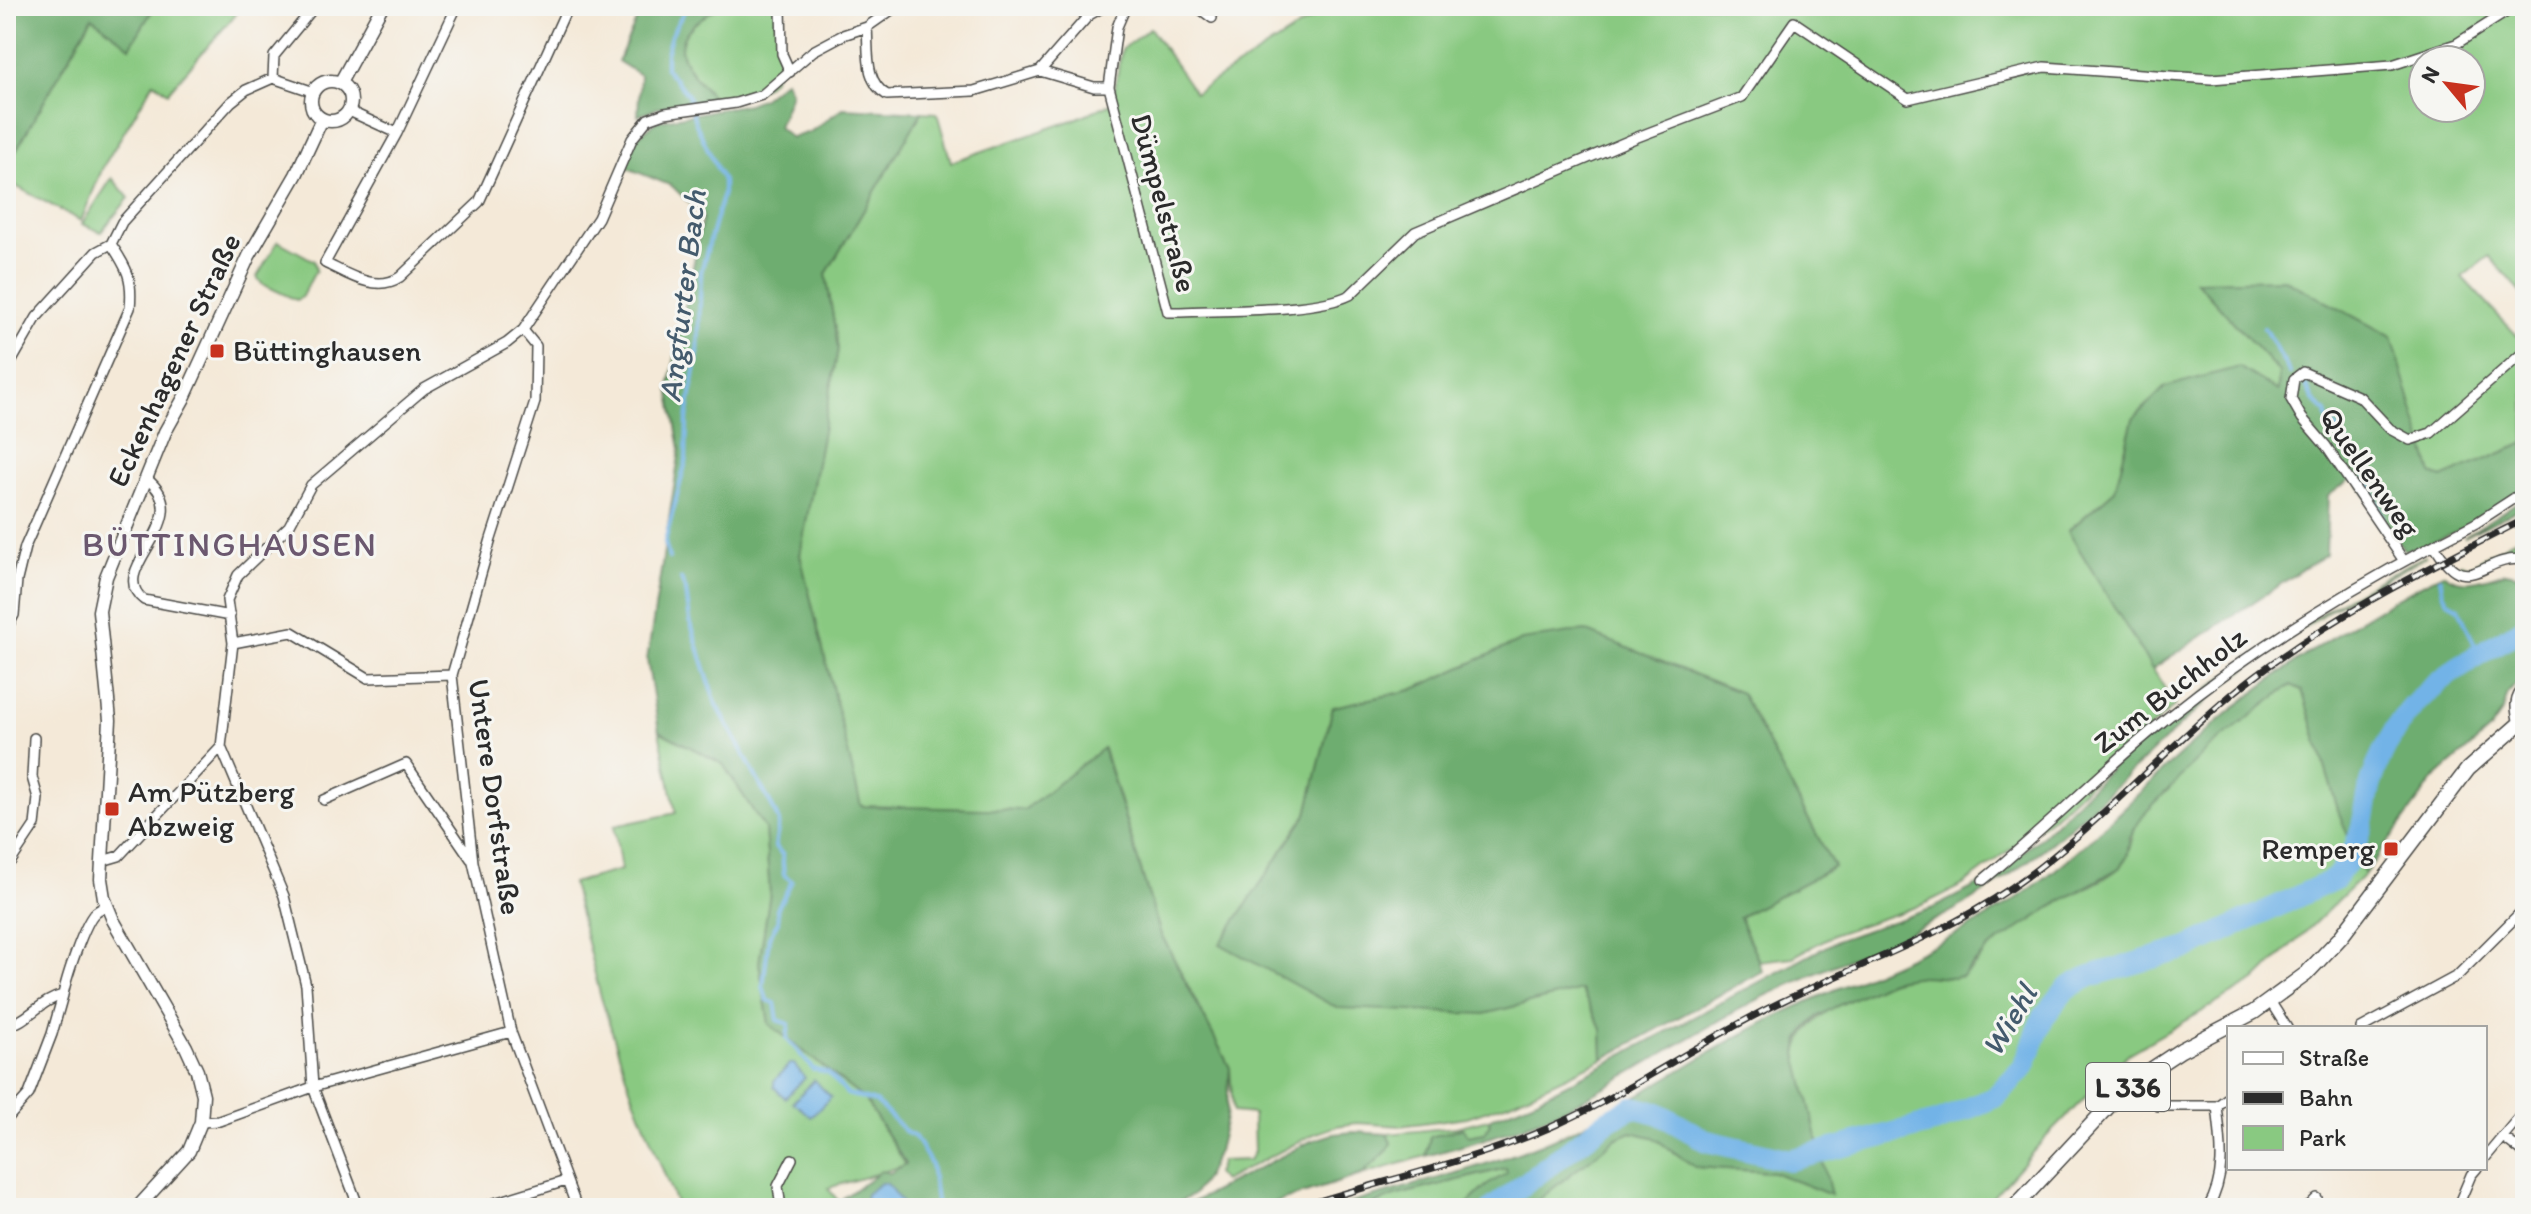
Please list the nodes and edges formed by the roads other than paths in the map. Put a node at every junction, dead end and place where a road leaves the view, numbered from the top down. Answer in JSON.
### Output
{"nodes":[{"id":1,"x":315,"y":6,"type":"edge"},
{"id":2,"x":382,"y":6,"type":"edge"},
{"id":3,"x":457,"y":6,"type":"edge"},
{"id":4,"x":568,"y":6,"type":"edge"},
{"id":5,"x":781,"y":6,"type":"edge"},
{"id":6,"x":897,"y":6,"type":"edge"},
{"id":7,"x":1105,"y":6,"type":"edge"},
{"id":8,"x":1126,"y":6,"type":"edge"},
{"id":9,"x":1196,"y":6,"type":"edge"},
{"id":10,"x":2516,"y":6,"type":"edge"},
{"id":11,"x":1212,"y":18,"type":"dead end"},
{"id":12,"x":867,"y":27,"type":"junction"},
{"id":13,"x":1040,"y":71,"type":"junction"},
{"id":14,"x":790,"y":72,"type":"junction"},
{"id":15,"x":273,"y":78,"type":"junction"},
{"id":16,"x":340,"y":83,"type":"junction"},
{"id":17,"x":1109,"y":87,"type":"junction"},
{"id":18,"x":314,"y":92,"type":"junction"},
{"id":19,"x":349,"y":111,"type":"junction"},
{"id":20,"x":322,"y":119,"type":"junction"},
{"id":21,"x":397,"y":133,"type":"junction"},
{"id":22,"x":111,"y":244,"type":"junction"},
{"id":23,"x":523,"y":330,"type":"junction"},
{"id":24,"x":2525,"y":351,"type":"edge"},
{"id":25,"x":6,"y":371,"type":"edge"},
{"id":26,"x":147,"y":479,"type":"junction"},
{"id":27,"x":2525,"y":491,"type":"edge"},
{"id":28,"x":2434,"y":545,"type":"junction"},
{"id":29,"x":2525,"y":560,"type":"edge"},
{"id":30,"x":2404,"y":561,"type":"junction"},
{"id":31,"x":230,"y":616,"type":"junction"},
{"id":32,"x":6,"y":630,"type":"edge"},
{"id":33,"x":233,"y":643,"type":"junction"},
{"id":34,"x":452,"y":675,"type":"junction"},
{"id":35,"x":2525,"y":687,"type":"edge"},
{"id":36,"x":2522,"y":721,"type":"edge"},
{"id":37,"x":34,"y":738,"type":"dead end"},
{"id":38,"x":221,"y":747,"type":"junction"},
{"id":39,"x":324,"y":800,"type":"dead end"},
{"id":40,"x":102,"y":861,"type":"junction"},
{"id":41,"x":473,"y":862,"type":"junction"},
{"id":42,"x":6,"y":864,"type":"edge"},
{"id":43,"x":1983,"y":880,"type":"dead end"},
{"id":44,"x":107,"y":906,"type":"junction"},
{"id":45,"x":2525,"y":908,"type":"edge"},
{"id":46,"x":63,"y":995,"type":"junction"},
{"id":47,"x":2270,"y":1001,"type":"junction"},
{"id":48,"x":2286,"y":1026,"type":"edge"},
{"id":49,"x":2365,"y":1026,"type":"edge"},
{"id":50,"x":6,"y":1027,"type":"edge"},
{"id":51,"x":511,"y":1032,"type":"junction"},
{"id":52,"x":2134,"y":1082,"type":"junction"},
{"id":53,"x":313,"y":1087,"type":"junction"},
{"id":54,"x":2227,"y":1098,"type":"edge"},
{"id":55,"x":2217,"y":1106,"type":"junction"},
{"id":56,"x":2525,"y":1110,"type":"edge"},
{"id":57,"x":6,"y":1120,"type":"edge"},
{"id":58,"x":201,"y":1122,"type":"junction"},
{"id":59,"x":2503,"y":1137,"type":"junction"},
{"id":60,"x":2525,"y":1154,"type":"edge"},
{"id":61,"x":2487,"y":1156,"type":"edge"},
{"id":62,"x":792,"y":1159,"type":"dead end"},
{"id":63,"x":2475,"y":1170,"type":"edge"},
{"id":64,"x":566,"y":1181,"type":"junction"},
{"id":65,"x":2317,"y":1198,"type":"dead end"},
{"id":66,"x":137,"y":1208,"type":"edge"},
{"id":67,"x":359,"y":1208,"type":"edge"},
{"id":68,"x":478,"y":1208,"type":"edge"},
{"id":69,"x":577,"y":1208,"type":"edge"},
{"id":70,"x":781,"y":1208,"type":"edge"},
{"id":71,"x":2014,"y":1208,"type":"edge"},
{"id":72,"x":2208,"y":1208,"type":"edge"},
{"id":73,"x":2307,"y":1208,"type":"edge"},
{"id":74,"x":2457,"y":1208,"type":"edge"}],
"edges":[{"from":1,"to":15,"type":"street"},
{"from":2,"to":16,"type":"main road"},
{"from":3,"to":21,"type":"street"},
{"from":4,"to":21,"type":"street"},
{"from":5,"to":14,"type":"street"},
{"from":6,"to":12,"type":"street"},
{"from":7,"to":13,"type":"street"},
{"from":8,"to":17,"type":"street","name":"Dümpelstraße"},
{"from":9,"to":11,"type":"street"},
{"from":10,"to":17,"type":"street","name":"Dümpelstraße"},
{"from":12,"to":13,"type":"street"},
{"from":12,"to":14,"type":"street"},
{"from":13,"to":17,"type":"street","name":"Dümpelstraße"},
{"from":14,"to":23,"type":"street"},
{"from":15,"to":18,"type":"street"},
{"from":15,"to":22,"type":"street"},
{"from":16,"to":18,"type":"main road"},
{"from":16,"to":19,"type":"main road"},
{"from":18,"to":20,"type":"main road"},
{"from":19,"to":20,"type":"main road"},
{"from":19,"to":21,"type":"street"},
{"from":20,"to":26,"type":"main road","name":"Eckenhagener Straße"},
{"from":22,"to":25,"type":"street"},
{"from":22,"to":32,"type":"street"},
{"from":23,"to":31,"type":"street"},
{"from":23,"to":34,"type":"street","name":"Untere Dorfstraße"},
{"from":24,"to":30,"type":"street","name":"Quellenweg"},
{"from":26,"to":31,"type":"street"},
{"from":26,"to":40,"type":"main road","name":"Eckenhagener Straße"},
{"from":27,"to":28,"type":"street","name":"Quellenweg"},
{"from":28,"to":29,"type":"street"},
{"from":28,"to":30,"type":"street","name":"Quellenweg"},
{"from":30,"to":43,"type":"street","name":"Zum Buchholz"},
{"from":31,"to":33,"type":"street"},
{"from":33,"to":34,"type":"street"},
{"from":33,"to":38,"type":"street"},
{"from":34,"to":41,"type":"street","name":"Untere Dorfstraße"},
{"from":35,"to":36,"type":"street"},
{"from":36,"to":47,"type":"main road","number":"L 336"},
{"from":37,"to":42,"type":"street"},
{"from":38,"to":40,"type":"street"},
{"from":38,"to":53,"type":"street"},
{"from":39,"to":41,"type":"street"},
{"from":40,"to":44,"type":"main road","name":"Eckenhagener Straße"},
{"from":41,"to":51,"type":"street","name":"Untere Dorfstraße"},
{"from":44,"to":46,"type":"street"},
{"from":44,"to":58,"type":"main road","name":"Eckenhagener Straße"},
{"from":45,"to":49,"type":"street"},
{"from":46,"to":50,"type":"street"},
{"from":46,"to":57,"type":"street"},
{"from":47,"to":48,"type":"street"},
{"from":47,"to":52,"type":"main road","number":"L 336"},
{"from":51,"to":53,"type":"street"},
{"from":51,"to":64,"type":"street","name":"Untere Dorfstraße"},
{"from":52,"to":55,"type":"street"},
{"from":52,"to":71,"type":"main road","number":"L 336"},
{"from":53,"to":58,"type":"street"},
{"from":53,"to":67,"type":"street"},
{"from":54,"to":55,"type":"street"},
{"from":55,"to":72,"type":"street"},
{"from":56,"to":59,"type":"street"},
{"from":58,"to":66,"type":"main road","name":"Eckenhagener Straße"},
{"from":59,"to":60,"type":"street"},
{"from":59,"to":61,"type":"street"},
{"from":62,"to":70,"type":"street"},
{"from":63,"to":74,"type":"street"},
{"from":64,"to":68,"type":"street"},
{"from":64,"to":69,"type":"street","name":"Untere Dorfstraße"},
{"from":65,"to":73,"type":"street"}]}
